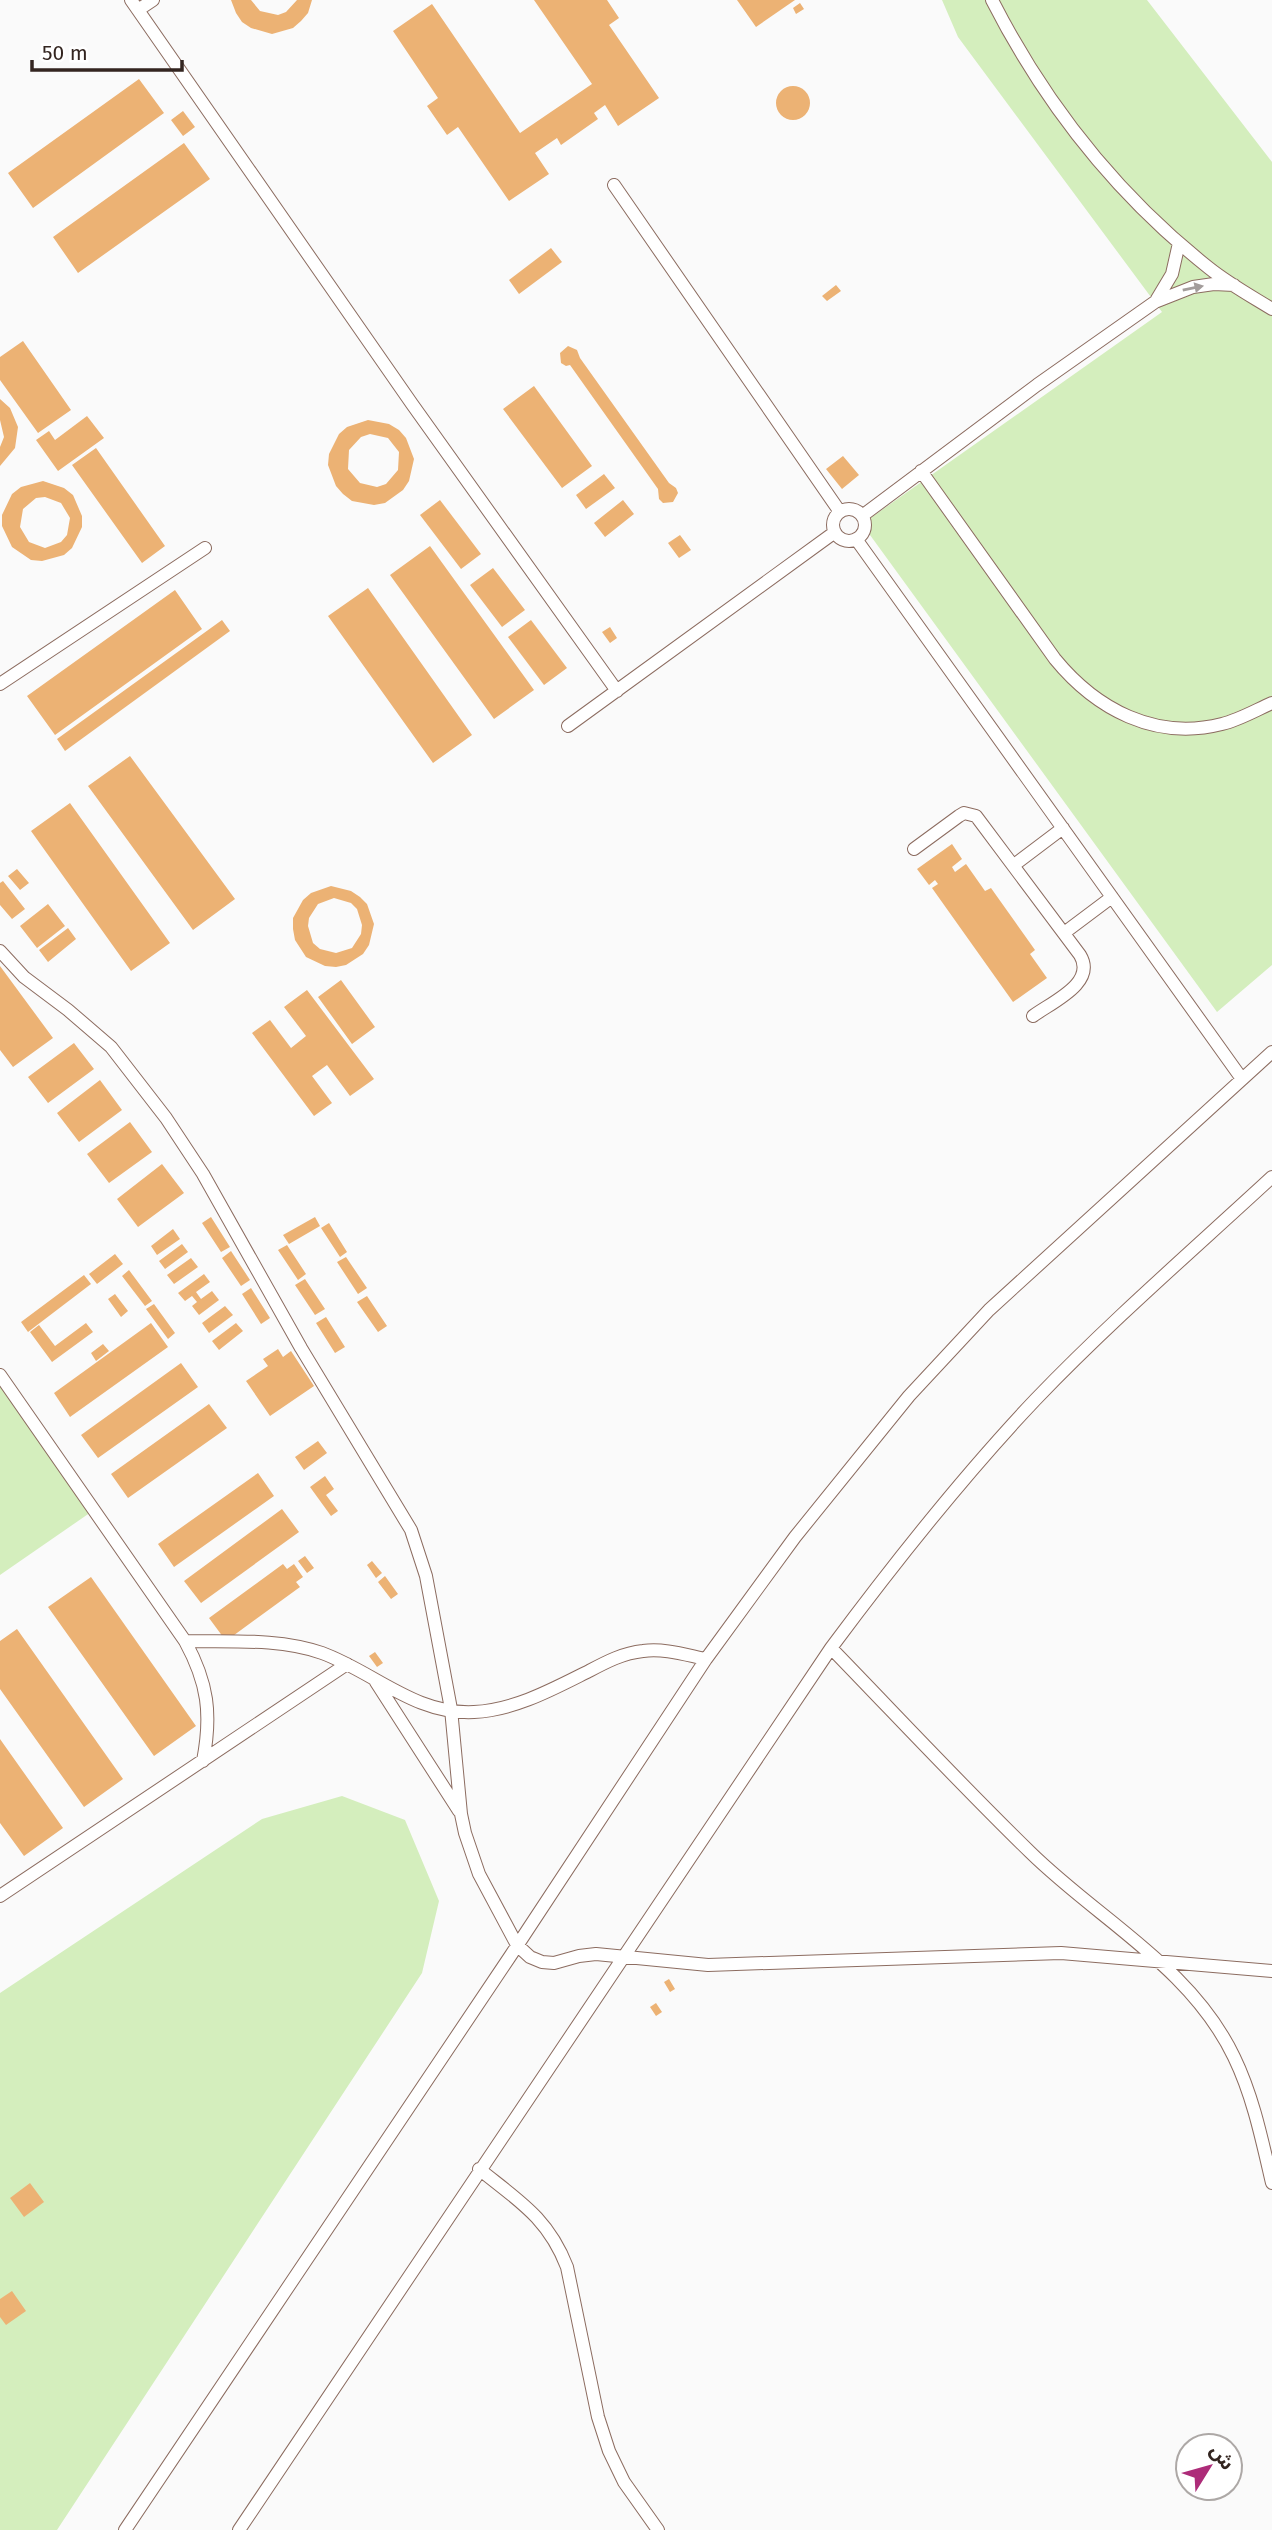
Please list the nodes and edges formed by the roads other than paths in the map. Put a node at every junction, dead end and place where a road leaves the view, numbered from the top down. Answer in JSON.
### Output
{"nodes":[{"id":1,"x":153,"y":0,"type":"edge"},
{"id":2,"x":992,"y":0,"type":"edge"},
{"id":3,"x":135,"y":5,"type":"edge"},
{"id":4,"x":614,"y":185,"type":"dead end"},
{"id":5,"x":1179,"y":243,"type":"junction"},
{"id":6,"x":1234,"y":285,"type":"junction"},
{"id":7,"x":1155,"y":302,"type":"junction"},
{"id":8,"x":1272,"y":309,"type":"edge"},
{"id":9,"x":921,"y":471,"type":"junction"},
{"id":10,"x":841,"y":512,"type":"junction"},
{"id":11,"x":862,"y":516,"type":"junction"},
{"id":12,"x":835,"y":532,"type":"junction"},
{"id":13,"x":856,"y":539,"type":"junction"},
{"id":14,"x":205,"y":548,"type":"dead end"},
{"id":15,"x":0,"y":684,"type":"edge"},
{"id":16,"x":617,"y":691,"type":"junction"},
{"id":17,"x":1272,"y":703,"type":"edge"},
{"id":18,"x":568,"y":726,"type":"dead end"},
{"id":19,"x":1063,"y":828,"type":"junction"},
{"id":20,"x":914,"y":849,"type":"dead end"},
{"id":21,"x":1014,"y":865,"type":"junction"},
{"id":22,"x":1112,"y":897,"type":"junction"},
{"id":23,"x":1064,"y":933,"type":"junction"},
{"id":24,"x":0,"y":951,"type":"edge"},
{"id":25,"x":1033,"y":1016,"type":"dead end"},
{"id":26,"x":1272,"y":1052,"type":"edge"},
{"id":27,"x":1242,"y":1079,"type":"junction"},
{"id":28,"x":1272,"y":1177,"type":"edge"},
{"id":29,"x":0,"y":1375,"type":"edge"},
{"id":30,"x":185,"y":1642,"type":"junction"},
{"id":31,"x":831,"y":1648,"type":"junction"},
{"id":32,"x":706,"y":1660,"type":"junction"},
{"id":33,"x":347,"y":1664,"type":"junction"},
{"id":34,"x":375,"y":1682,"type":"junction"},
{"id":35,"x":451,"y":1709,"type":"junction"},
{"id":36,"x":203,"y":1761,"type":"junction"},
{"id":37,"x":461,"y":1814,"type":"junction"},
{"id":38,"x":0,"y":1896,"type":"edge"},
{"id":39,"x":517,"y":1945,"type":"junction"},
{"id":40,"x":625,"y":1956,"type":"junction"},
{"id":41,"x":1159,"y":1960,"type":"junction"},
{"id":42,"x":1272,"y":1971,"type":"edge"},
{"id":43,"x":480,"y":2169,"type":"junction"},
{"id":44,"x":1272,"y":2183,"type":"edge"},
{"id":45,"x":125,"y":2530,"type":"edge"},
{"id":46,"x":239,"y":2530,"type":"edge"},
{"id":47,"x":657,"y":2530,"type":"edge"}],
"edges":[{"from":1,"to":3,"type":"lane"},
{"from":2,"to":5,"type":"lane"},
{"from":3,"to":16,"type":"lane"},
{"from":4,"to":10,"type":"lane"},
{"from":5,"to":6,"type":"lane"},
{"from":5,"to":7,"type":"lane"},
{"from":7,"to":6,"type":"lane","one_way":true},
{"from":6,"to":8,"type":"lane"},
{"from":7,"to":9,"type":"lane"},
{"from":9,"to":11,"type":"lane"},
{"from":9,"to":17,"type":"lane"},
{"from":10,"to":11,"type":"lane"},
{"from":10,"to":12,"type":"lane"},
{"from":11,"to":13,"type":"lane"},
{"from":12,"to":13,"type":"lane"},
{"from":12,"to":16,"type":"lane"},
{"from":13,"to":19,"type":"lane"},
{"from":14,"to":15,"type":"lane"},
{"from":16,"to":18,"type":"lane"},
{"from":19,"to":21,"type":"lane"},
{"from":19,"to":22,"type":"lane"},
{"from":20,"to":21,"type":"lane"},
{"from":21,"to":23,"type":"lane"},
{"from":22,"to":23,"type":"lane"},
{"from":22,"to":27,"type":"lane"},
{"from":23,"to":25,"type":"lane"},
{"from":24,"to":35,"type":"lane"},
{"from":26,"to":27,"type":"lane"},
{"from":27,"to":32,"type":"lane"},
{"from":28,"to":31,"type":"lane"},
{"from":29,"to":30,"type":"lane"},
{"from":30,"to":33,"type":"lane"},
{"from":30,"to":36,"type":"lane"},
{"from":31,"to":40,"type":"lane"},
{"from":31,"to":41,"type":"lane"},
{"from":32,"to":35,"type":"lane"},
{"from":32,"to":39,"type":"lane"},
{"from":33,"to":34,"type":"lane"},
{"from":33,"to":36,"type":"lane"},
{"from":34,"to":35,"type":"lane"},
{"from":34,"to":37,"type":"lane"},
{"from":35,"to":37,"type":"lane"},
{"from":36,"to":38,"type":"lane"},
{"from":37,"to":39,"type":"lane"},
{"from":39,"to":40,"type":"lane"},
{"from":39,"to":45,"type":"lane"},
{"from":40,"to":41,"type":"lane"},
{"from":40,"to":43,"type":"lane"},
{"from":41,"to":42,"type":"lane"},
{"from":41,"to":44,"type":"lane"},
{"from":43,"to":46,"type":"lane"},
{"from":43,"to":47,"type":"lane"}]}
